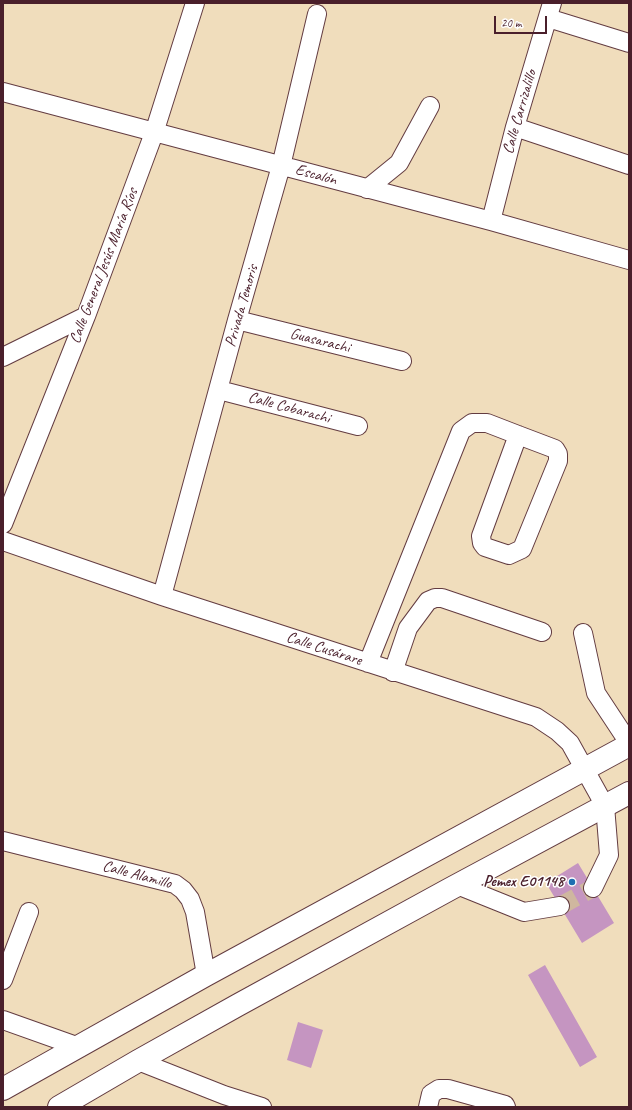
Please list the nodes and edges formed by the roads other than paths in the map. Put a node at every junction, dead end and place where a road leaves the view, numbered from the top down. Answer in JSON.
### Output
{"nodes":[{"id":1,"x":195,"y":3,"type":"edge"},
{"id":2,"x":550,"y":11,"type":"edge"},
{"id":3,"x":317,"y":14,"type":"dead end"},
{"id":4,"x":629,"y":42,"type":"edge"},
{"id":5,"x":3,"y":92,"type":"edge"},
{"id":6,"x":430,"y":106,"type":"dead end"},
{"id":7,"x":515,"y":127,"type":"junction"},
{"id":8,"x":154,"y":133,"type":"junction"},
{"id":9,"x":629,"y":165,"type":"edge"},
{"id":10,"x":281,"y":166,"type":"junction"},
{"id":11,"x":367,"y":189,"type":"junction"},
{"id":12,"x":491,"y":221,"type":"junction"},
{"id":13,"x":629,"y":260,"type":"edge"},
{"id":14,"x":86,"y":316,"type":"junction"},
{"id":15,"x":237,"y":320,"type":"junction"},
{"id":16,"x":3,"y":357,"type":"edge"},
{"id":17,"x":402,"y":361,"type":"dead end"},
{"id":18,"x":219,"y":390,"type":"junction"},
{"id":19,"x":358,"y":426,"type":"dead end"},
{"id":20,"x":518,"y":435,"type":"junction"},
{"id":21,"x":3,"y":524,"type":"edge"},
{"id":22,"x":3,"y":541,"type":"edge"},
{"id":23,"x":162,"y":596,"type":"junction"},
{"id":24,"x":384,"y":619,"type":"junction"},
{"id":25,"x":408,"y":628,"type":"junction"},
{"id":26,"x":542,"y":632,"type":"dead end"},
{"id":27,"x":583,"y":634,"type":"dead end"},
{"id":28,"x":368,"y":663,"type":"junction"},
{"id":29,"x":393,"y":672,"type":"junction"},
{"id":30,"x":629,"y":744,"type":"edge"},
{"id":31,"x":584,"y":770,"type":"junction"},
{"id":32,"x":629,"y":793,"type":"edge"},
{"id":33,"x":605,"y":806,"type":"junction"},
{"id":34,"x":3,"y":840,"type":"edge"},
{"id":35,"x":457,"y":885,"type":"junction"},
{"id":36,"x":593,"y":888,"type":"tunnel mouth"},
{"id":37,"x":560,"y":906,"type":"tunnel mouth"},
{"id":38,"x":29,"y":912,"type":"dead end"},
{"id":39,"x":206,"y":975,"type":"junction"},
{"id":40,"x":3,"y":980,"type":"edge"},
{"id":41,"x":3,"y":1020,"type":"edge"},
{"id":42,"x":79,"y":1047,"type":"junction"},
{"id":43,"x":138,"y":1061,"type":"junction"},
{"id":44,"x":3,"y":1089,"type":"edge"},
{"id":45,"x":64,"y":1106,"type":"edge"},
{"id":46,"x":262,"y":1107,"type":"edge"},
{"id":47,"x":428,"y":1107,"type":"edge"},
{"id":48,"x":506,"y":1107,"type":"edge"}],
"edges":[{"from":1,"to":8,"type":"street","name":"Calle General Jesús María Ríos"},
{"from":2,"to":4,"type":"street"},
{"from":2,"to":7,"type":"street","name":"Calle Carrizalillo"},
{"from":3,"to":10,"type":"street","name":"Privada Temoris"},
{"from":5,"to":8,"type":"street","name":"Escalón"},
{"from":6,"to":11,"type":"street"},
{"from":7,"to":9,"type":"street"},
{"from":7,"to":12,"type":"street","name":"Calle Carrizalillo"},
{"from":8,"to":10,"type":"street","name":"Escalón"},
{"from":8,"to":14,"type":"street","name":"Calle General Jesús María Ríos"},
{"from":10,"to":11,"type":"street","name":"Escalón"},
{"from":10,"to":15,"type":"street","name":"Privada Temoris"},
{"from":11,"to":12,"type":"street","name":"Escalón"},
{"from":12,"to":13,"type":"street","name":"Escalón"},
{"from":14,"to":16,"type":"street"},
{"from":14,"to":21,"type":"street","name":"Calle General Jesús María Ríos"},
{"from":15,"to":17,"type":"street","name":"Guasarachi"},
{"from":15,"to":18,"type":"street","name":"Privada Temoris"},
{"from":18,"to":19,"type":"street","name":"Calle Cobarachi"},
{"from":18,"to":23,"type":"street","name":"Privada Temoris"},
{"from":20,"to":20,"type":"street"},
{"from":20,"to":24,"type":"street"},
{"from":22,"to":23,"type":"street","name":"Calle Cusárare"},
{"from":23,"to":28,"type":"street","name":"Calle Cusárare"},
{"from":24,"to":25,"type":"street"},
{"from":24,"to":28,"type":"street"},
{"from":25,"to":26,"type":"street"},
{"from":25,"to":29,"type":"street"},
{"from":27,"to":30,"type":"street"},
{"from":28,"to":29,"type":"street","name":"Calle Cusárare"},
{"from":29,"to":31,"type":"street","name":"Calle Cusárare"},
{"from":30,"to":31,"type":"main road"},
{"from":31,"to":33,"type":"street","name":"Calle Cusárare"},
{"from":31,"to":39,"type":"main road"},
{"from":32,"to":33,"type":"main road"},
{"from":33,"to":35,"type":"main road"},
{"from":33,"to":36,"type":"street"},
{"from":34,"to":39,"type":"street","name":"Calle Alamillo"},
{"from":35,"to":37,"type":"street"},
{"from":35,"to":43,"type":"main road"},
{"from":38,"to":40,"type":"street"},
{"from":39,"to":42,"type":"main road"},
{"from":41,"to":42,"type":"street"},
{"from":42,"to":44,"type":"main road"},
{"from":43,"to":45,"type":"main road"},
{"from":43,"to":46,"type":"street"},
{"from":47,"to":48,"type":"street"}]}
